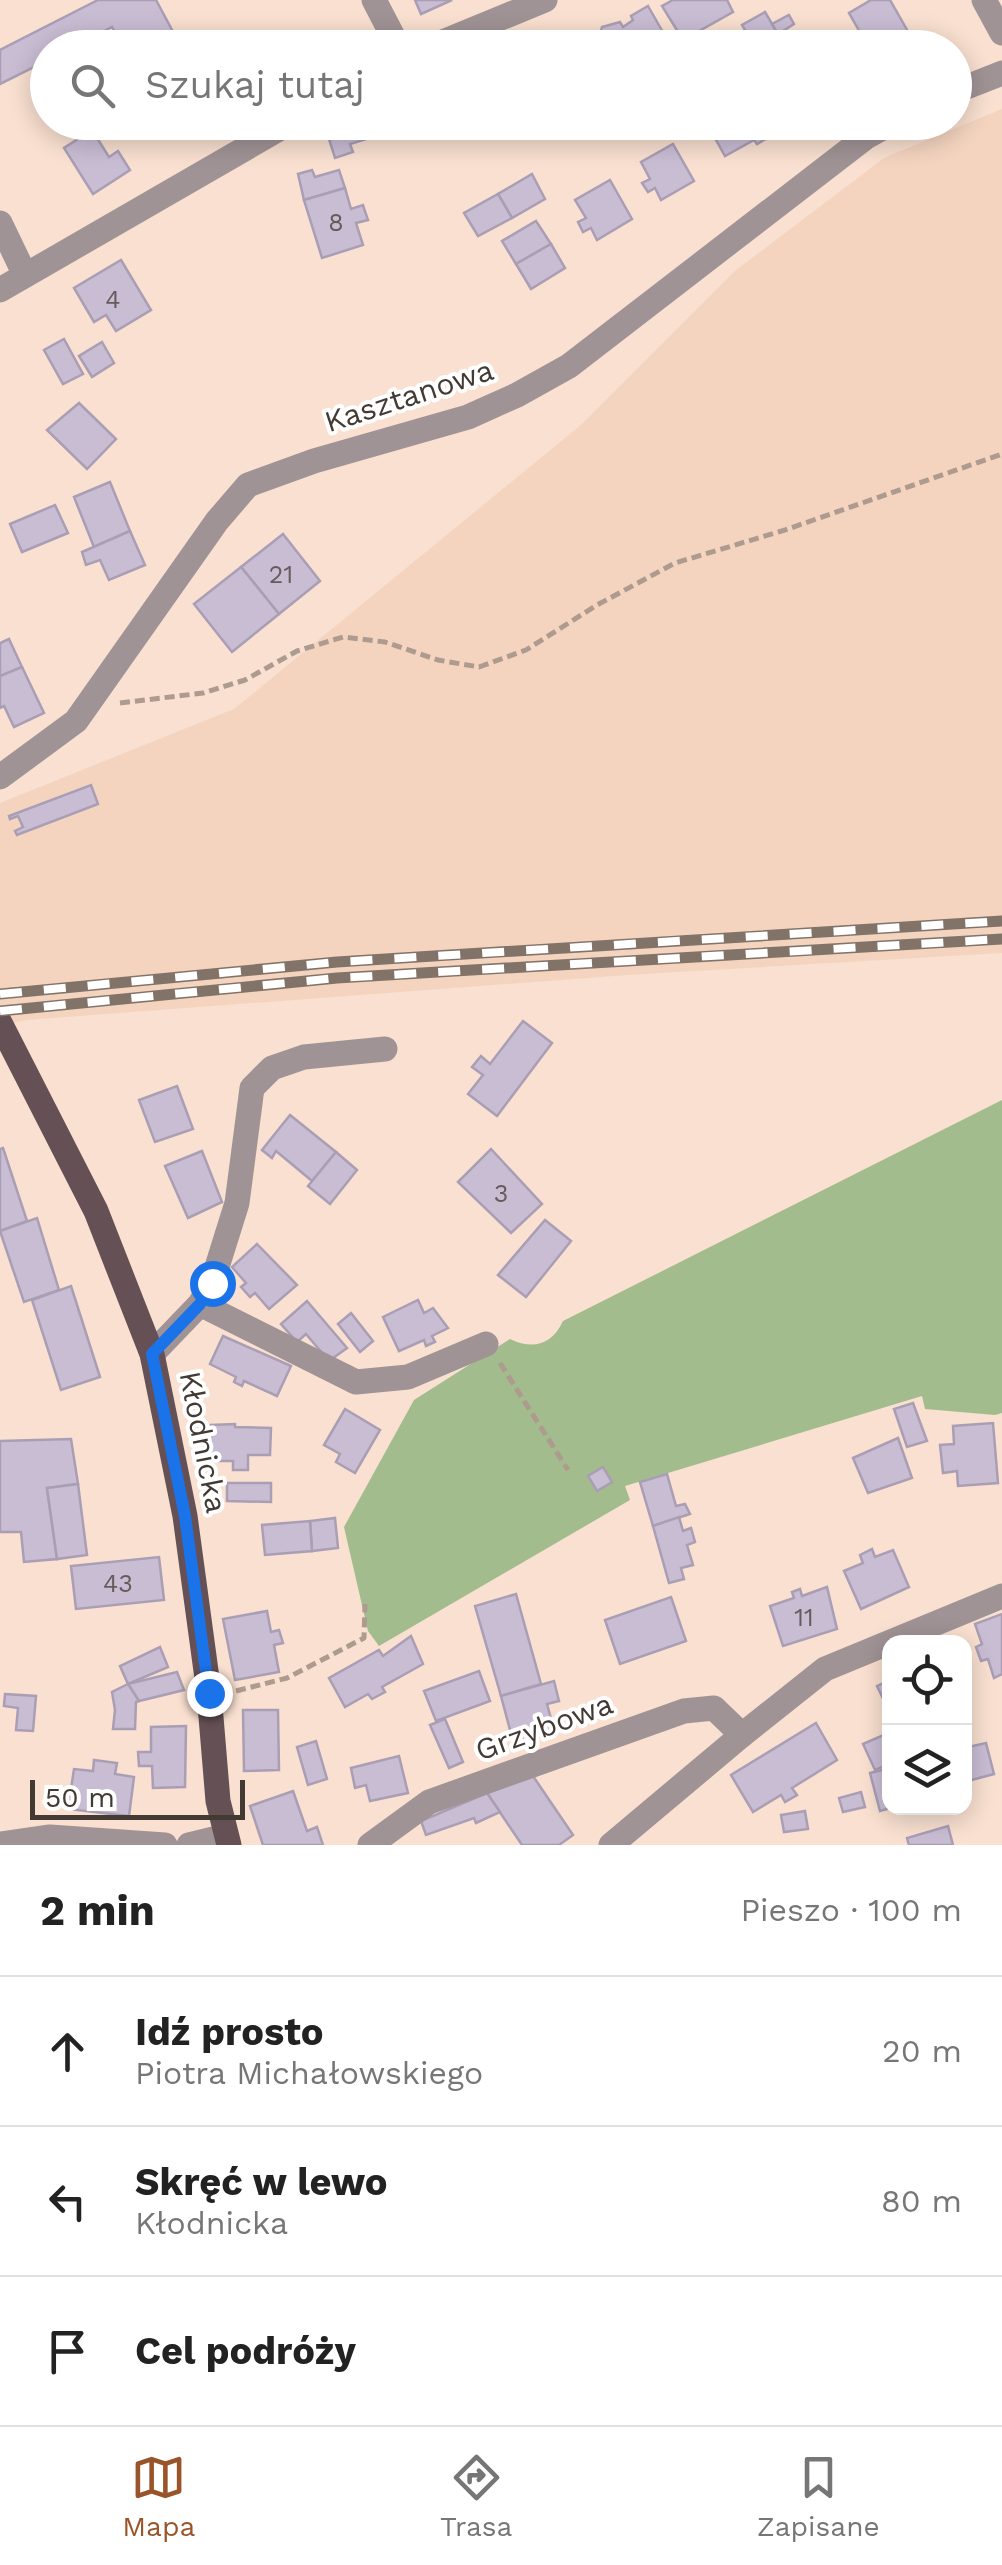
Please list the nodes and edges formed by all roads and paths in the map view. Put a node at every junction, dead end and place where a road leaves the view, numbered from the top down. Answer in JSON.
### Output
{"nodes":[{"id":1,"x":374,"y":0,"type":"edge"},
{"id":2,"x":545,"y":0,"type":"edge"},
{"id":3,"x":984,"y":0,"type":"edge"},
{"id":4,"x":390,"y":30,"type":"edge"},
{"id":5,"x":472,"y":30,"type":"edge"},
{"id":6,"x":1002,"y":33,"type":"edge"},
{"id":7,"x":1002,"y":74,"type":"edge"},
{"id":8,"x":972,"y":85,"type":"edge"},
{"id":9,"x":260,"y":140,"type":"edge"},
{"id":10,"x":862,"y":140,"type":"edge"},
{"id":11,"x":0,"y":223,"type":"edge"},
{"id":12,"x":26,"y":275,"type":"junction"},
{"id":13,"x":0,"y":290,"type":"edge"},
{"id":14,"x":1002,"y":454,"type":"edge"},
{"id":15,"x":87,"y":706,"type":"junction"},
{"id":16,"x":0,"y":777,"type":"edge"},
{"id":17,"x":0,"y":1023,"type":"edge"},
{"id":18,"x":385,"y":1049,"type":"dead end"},
{"id":19,"x":200,"y":1304,"type":"junction"},
{"id":20,"x":486,"y":1344,"type":"joint"},
{"id":21,"x":152,"y":1354,"type":"junction"},
{"id":22,"x":568,"y":1470,"type":"dead end"},
{"id":23,"x":1002,"y":1596,"type":"edge"},
{"id":24,"x":365,"y":1604,"type":"dead end"},
{"id":25,"x":209,"y":1698,"type":"junction"},
{"id":26,"x":742,"y":1735,"type":"junction"},
{"id":27,"x":228,"y":1841,"type":"edge"},
{"id":28,"x":0,"y":1844,"type":"edge"},
{"id":29,"x":165,"y":1845,"type":"edge"},
{"id":30,"x":189,"y":1845,"type":"edge"},
{"id":31,"x":370,"y":1845,"type":"edge"},
{"id":32,"x":611,"y":1845,"type":"edge"}],
"edges":[{"from":1,"to":4,"type":"street"},
{"from":2,"to":5,"type":"street"},
{"from":3,"to":6,"type":"street"},
{"from":7,"to":8,"type":"street"},
{"from":9,"to":12,"type":"street"},
{"from":10,"to":15,"type":"street","name":"Kasztanowa"},
{"from":11,"to":12,"type":"street"},
{"from":12,"to":13,"type":"street"},
{"from":14,"to":15,"type":"path"},
{"from":15,"to":16,"type":"street","name":"Kasztanowa"},
{"from":17,"to":21,"type":"main road","name":"Kłodnicka"},
{"from":18,"to":19,"type":"street"},
{"from":19,"to":20,"type":"street"},
{"from":19,"to":21,"type":"street"},
{"from":20,"to":22,"type":"path"},
{"from":21,"to":25,"type":"main road","name":"Kłodnicka"},
{"from":23,"to":26,"type":"street"},
{"from":24,"to":25,"type":"path"},
{"from":25,"to":27,"type":"main road","name":"Kłodnicka"},
{"from":26,"to":31,"type":"street","name":"Grzybowa"},
{"from":26,"to":32,"type":"street"},
{"from":27,"to":30,"type":"street"},
{"from":28,"to":29,"type":"street"}]}
